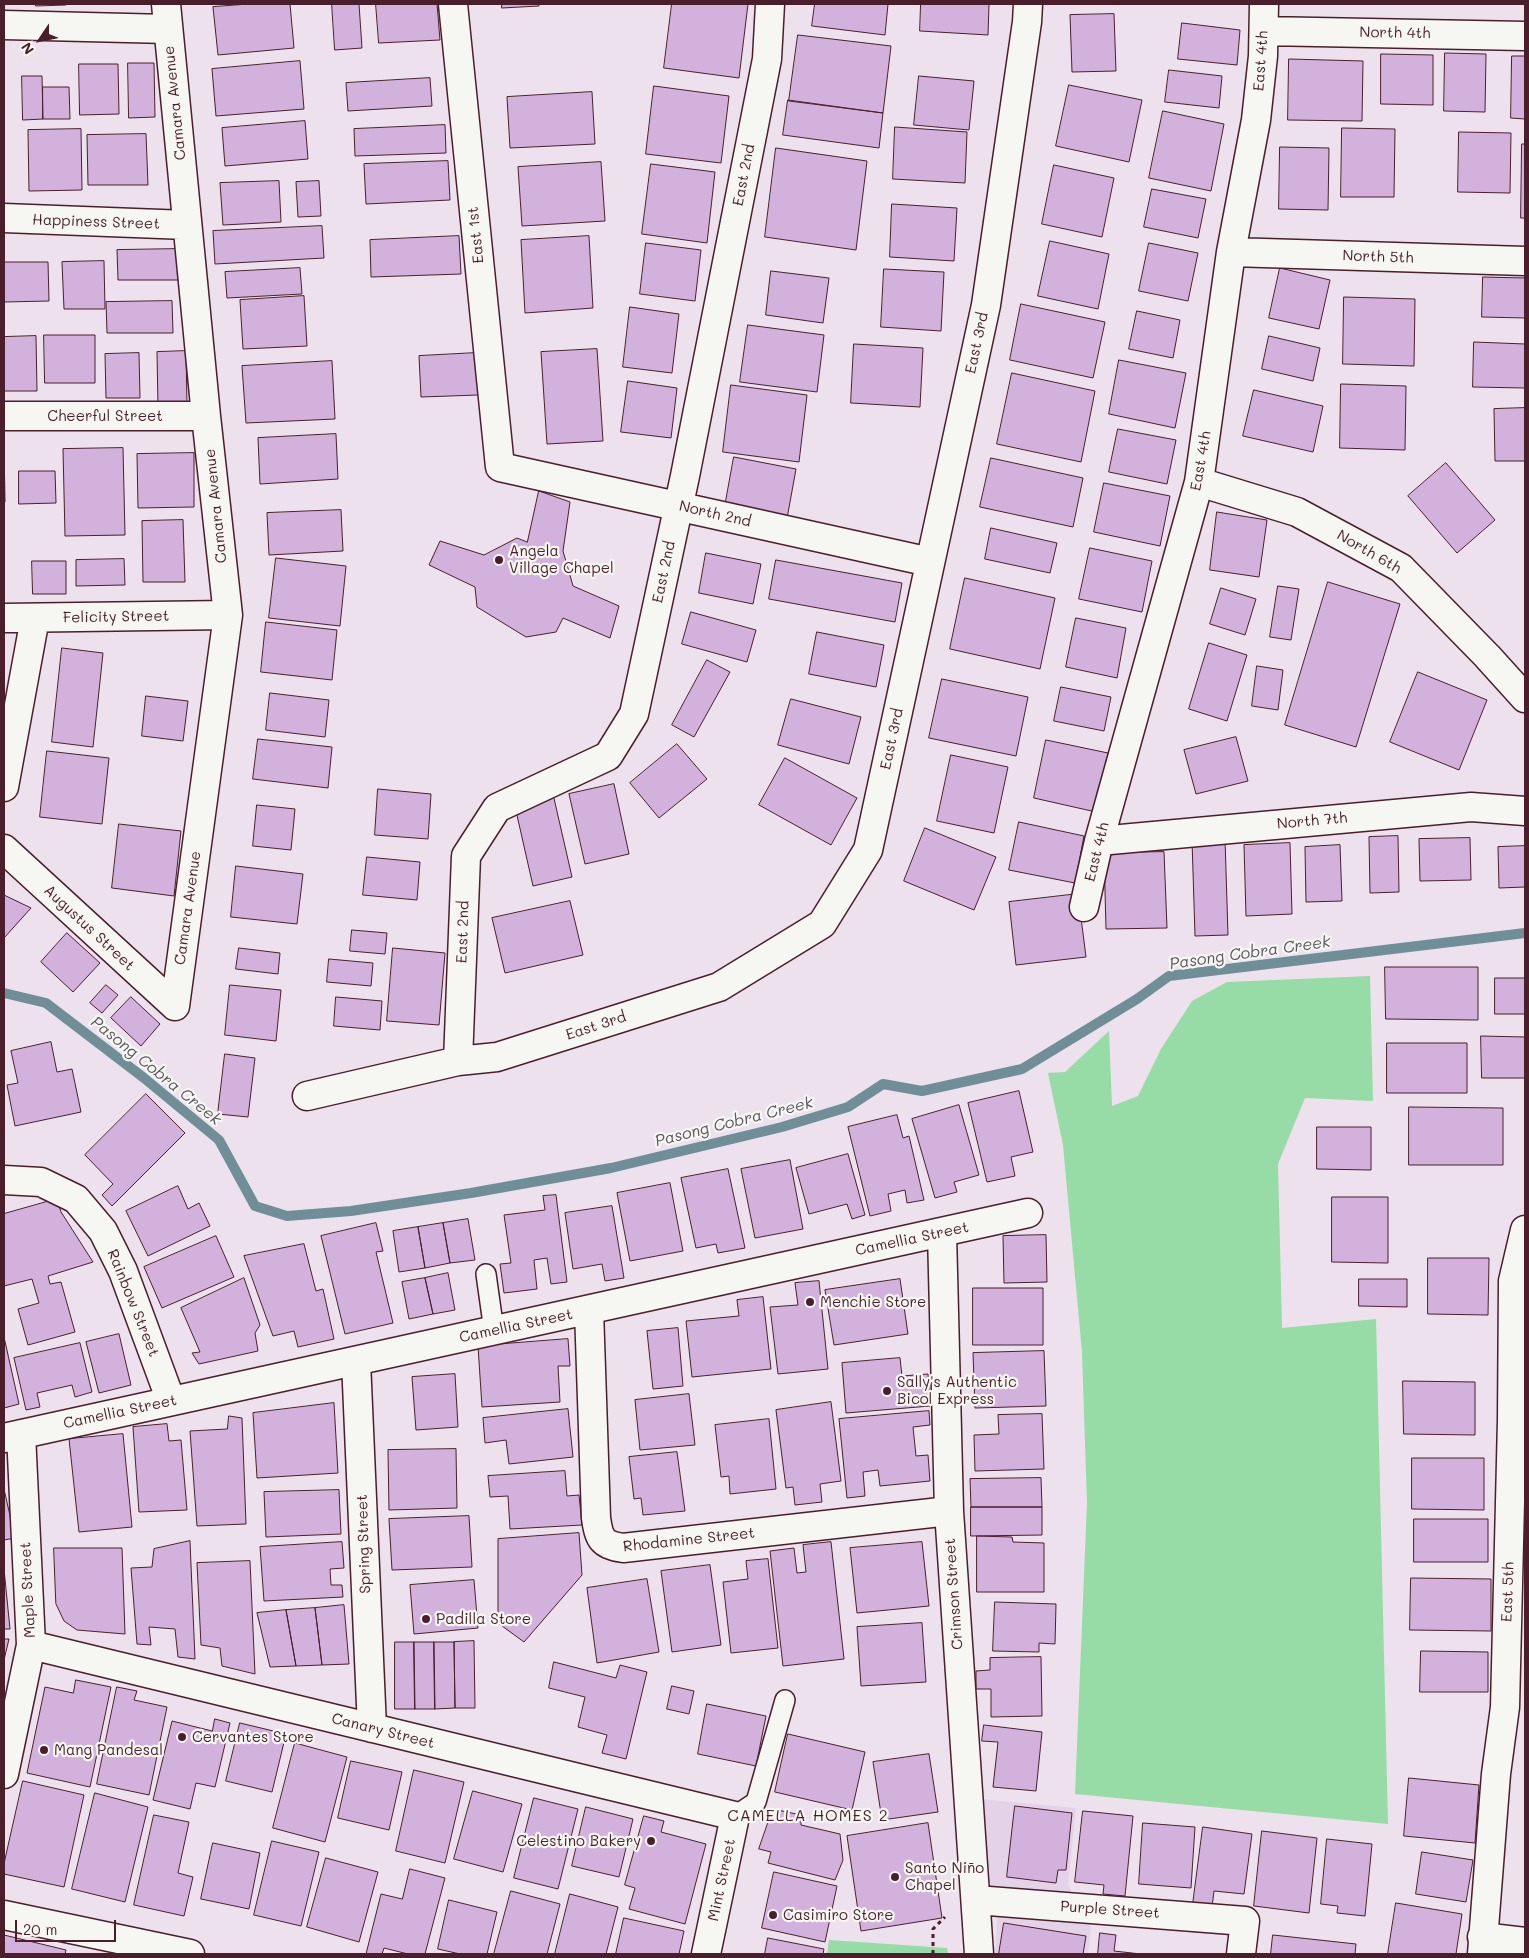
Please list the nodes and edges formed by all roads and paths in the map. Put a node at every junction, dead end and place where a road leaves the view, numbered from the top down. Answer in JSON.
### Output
{"nodes":[{"id":1,"x":453,"y":4,"type":"edge"},
{"id":2,"x":770,"y":4,"type":"edge"},
{"id":3,"x":1028,"y":4,"type":"edge"},
{"id":4,"x":1264,"y":4,"type":"edge"},
{"id":5,"x":167,"y":16,"type":"edge"},
{"id":6,"x":4,"y":25,"type":"edge"},
{"id":7,"x":1264,"y":31,"type":"junction"},
{"id":8,"x":1525,"y":36,"type":"edge"},
{"id":9,"x":4,"y":218,"type":"edge"},
{"id":10,"x":187,"y":225,"type":"junction"},
{"id":11,"x":1231,"y":252,"type":"junction"},
{"id":12,"x":1525,"y":261,"type":"edge"},
{"id":13,"x":4,"y":416,"type":"edge"},
{"id":14,"x":206,"y":416,"type":"junction"},
{"id":15,"x":500,"y":467,"type":"joint"},
{"id":16,"x":1199,"y":482,"type":"junction"},
{"id":17,"x":678,"y":506,"type":"junction"},
{"id":18,"x":930,"y":562,"type":"junction"},
{"id":19,"x":228,"y":615,"type":"junction"},
{"id":20,"x":4,"y":618,"type":"edge"},
{"id":21,"x":35,"y":618,"type":"junction"},
{"id":22,"x":1525,"y":698,"type":"edge"},
{"id":23,"x":4,"y":787,"type":"edge"},
{"id":24,"x":1525,"y":811,"type":"edge"},
{"id":25,"x":1099,"y":841,"type":"junction"},
{"id":26,"x":4,"y":849,"type":"edge"},
{"id":27,"x":1084,"y":907,"type":"dead end"},
{"id":28,"x":175,"y":1006,"type":"joint"},
{"id":29,"x":458,"y":1060,"type":"junction"},
{"id":30,"x":307,"y":1096,"type":"dead end"},
{"id":31,"x":4,"y":1180,"type":"edge"},
{"id":32,"x":1028,"y":1214,"type":"dead end"},
{"id":33,"x":1525,"y":1230,"type":"edge"},
{"id":34,"x":942,"y":1233,"type":"junction"},
{"id":35,"x":486,"y":1274,"type":"dead end"},
{"id":36,"x":1519,"y":1281,"type":"edge"},
{"id":37,"x":589,"y":1310,"type":"junction"},
{"id":38,"x":494,"y":1331,"type":"junction"},
{"id":39,"x":356,"y":1361,"type":"junction"},
{"id":40,"x":171,"y":1401,"type":"junction"},
{"id":41,"x":12,"y":1436,"type":"edge"},
{"id":42,"x":1518,"y":1501,"type":"edge"},
{"id":43,"x":949,"y":1511,"type":"junction"},
{"id":44,"x":31,"y":1645,"type":"junction"},
{"id":45,"x":784,"y":1700,"type":"dead end"},
{"id":46,"x":1515,"y":1708,"type":"edge"},
{"id":47,"x":372,"y":1728,"type":"junction"},
{"id":48,"x":4,"y":1774,"type":"edge"},
{"id":49,"x":735,"y":1816,"type":"junction"},
{"id":50,"x":976,"y":1900,"type":"junction"},
{"id":51,"x":4,"y":1915,"type":"edge"},
{"id":52,"x":1525,"y":1942,"type":"edge"},
{"id":53,"x":1482,"y":1946,"type":"edge"},
{"id":54,"x":190,"y":1954,"type":"edge"},
{"id":55,"x":706,"y":1954,"type":"edge"},
{"id":56,"x":980,"y":1954,"type":"edge"},
{"id":57,"x":1240,"y":1954,"type":"edge"}],
"edges":[{"from":1,"to":15,"type":"street","name":"East 1st"},
{"from":2,"to":17,"type":"street","name":"East 2nd"},
{"from":3,"to":18,"type":"street","name":"East 3rd"},
{"from":4,"to":7,"type":"street","name":"East 4th"},
{"from":5,"to":6,"type":"street"},
{"from":5,"to":10,"type":"street","name":"Camara Avenue"},
{"from":7,"to":8,"type":"street","name":"North 4th"},
{"from":7,"to":11,"type":"street","name":"East 4th"},
{"from":9,"to":10,"type":"street","name":"Happiness Street"},
{"from":10,"to":14,"type":"street","name":"Camara Avenue"},
{"from":11,"to":12,"type":"street","name":"North 5th"},
{"from":11,"to":16,"type":"street","name":"East 4th"},
{"from":13,"to":14,"type":"street","name":"Cheerful Street"},
{"from":14,"to":19,"type":"street","name":"Camara Avenue"},
{"from":15,"to":17,"type":"street","name":"North 2nd"},
{"from":16,"to":22,"type":"street","name":"North 6th"},
{"from":16,"to":25,"type":"street","name":"East 4th"},
{"from":17,"to":18,"type":"street","name":"North 2nd"},
{"from":17,"to":29,"type":"street","name":"East 2nd"},
{"from":18,"to":29,"type":"street","name":"East 3rd"},
{"from":19,"to":21,"type":"street","name":"Felicity Street"},
{"from":19,"to":28,"type":"street","name":"Camara Avenue"},
{"from":20,"to":21,"type":"street","name":"Felicity Street"},
{"from":21,"to":23,"type":"street"},
{"from":24,"to":25,"type":"street","name":"North 7th"},
{"from":25,"to":27,"type":"street","name":"East 4th"},
{"from":26,"to":28,"type":"street","name":"Augustus Street"},
{"from":29,"to":30,"type":"street","name":"East 3rd"},
{"from":31,"to":40,"type":"street","name":"Rainbow Street"},
{"from":32,"to":34,"type":"street","name":"Camellia Street"},
{"from":33,"to":36,"type":"street","name":"East 5th"},
{"from":34,"to":37,"type":"street","name":"Camellia Street"},
{"from":34,"to":43,"type":"street","name":"Crimson Street"},
{"from":35,"to":38,"type":"lane"},
{"from":36,"to":42,"type":"street","name":"East 5th"},
{"from":37,"to":38,"type":"street","name":"Camellia Street"},
{"from":37,"to":43,"type":"street","name":"Rhodamine Street"},
{"from":38,"to":39,"type":"street","name":"Camellia Street"},
{"from":39,"to":40,"type":"street","name":"Camellia Street"},
{"from":39,"to":47,"type":"street","name":"Spring Street"},
{"from":40,"to":41,"type":"street","name":"Camellia Street"},
{"from":41,"to":44,"type":"street","name":"Maple Street"},
{"from":42,"to":46,"type":"street","name":"East 5th"},
{"from":43,"to":50,"type":"street","name":"Crimson Street"},
{"from":44,"to":47,"type":"street","name":"Canary Street"},
{"from":44,"to":48,"type":"street","name":"Maple Street"},
{"from":45,"to":49,"type":"lane"},
{"from":46,"to":53,"type":"street","name":"East 5th"},
{"from":47,"to":49,"type":"street","name":"Canary Street"},
{"from":49,"to":55,"type":"street","name":"Mint Street"},
{"from":50,"to":56,"type":"street","name":"Crimson Street"},
{"from":50,"to":57,"type":"street","name":"Purple Street"},
{"from":51,"to":54,"type":"street"},
{"from":52,"to":53,"type":"street"}]}
